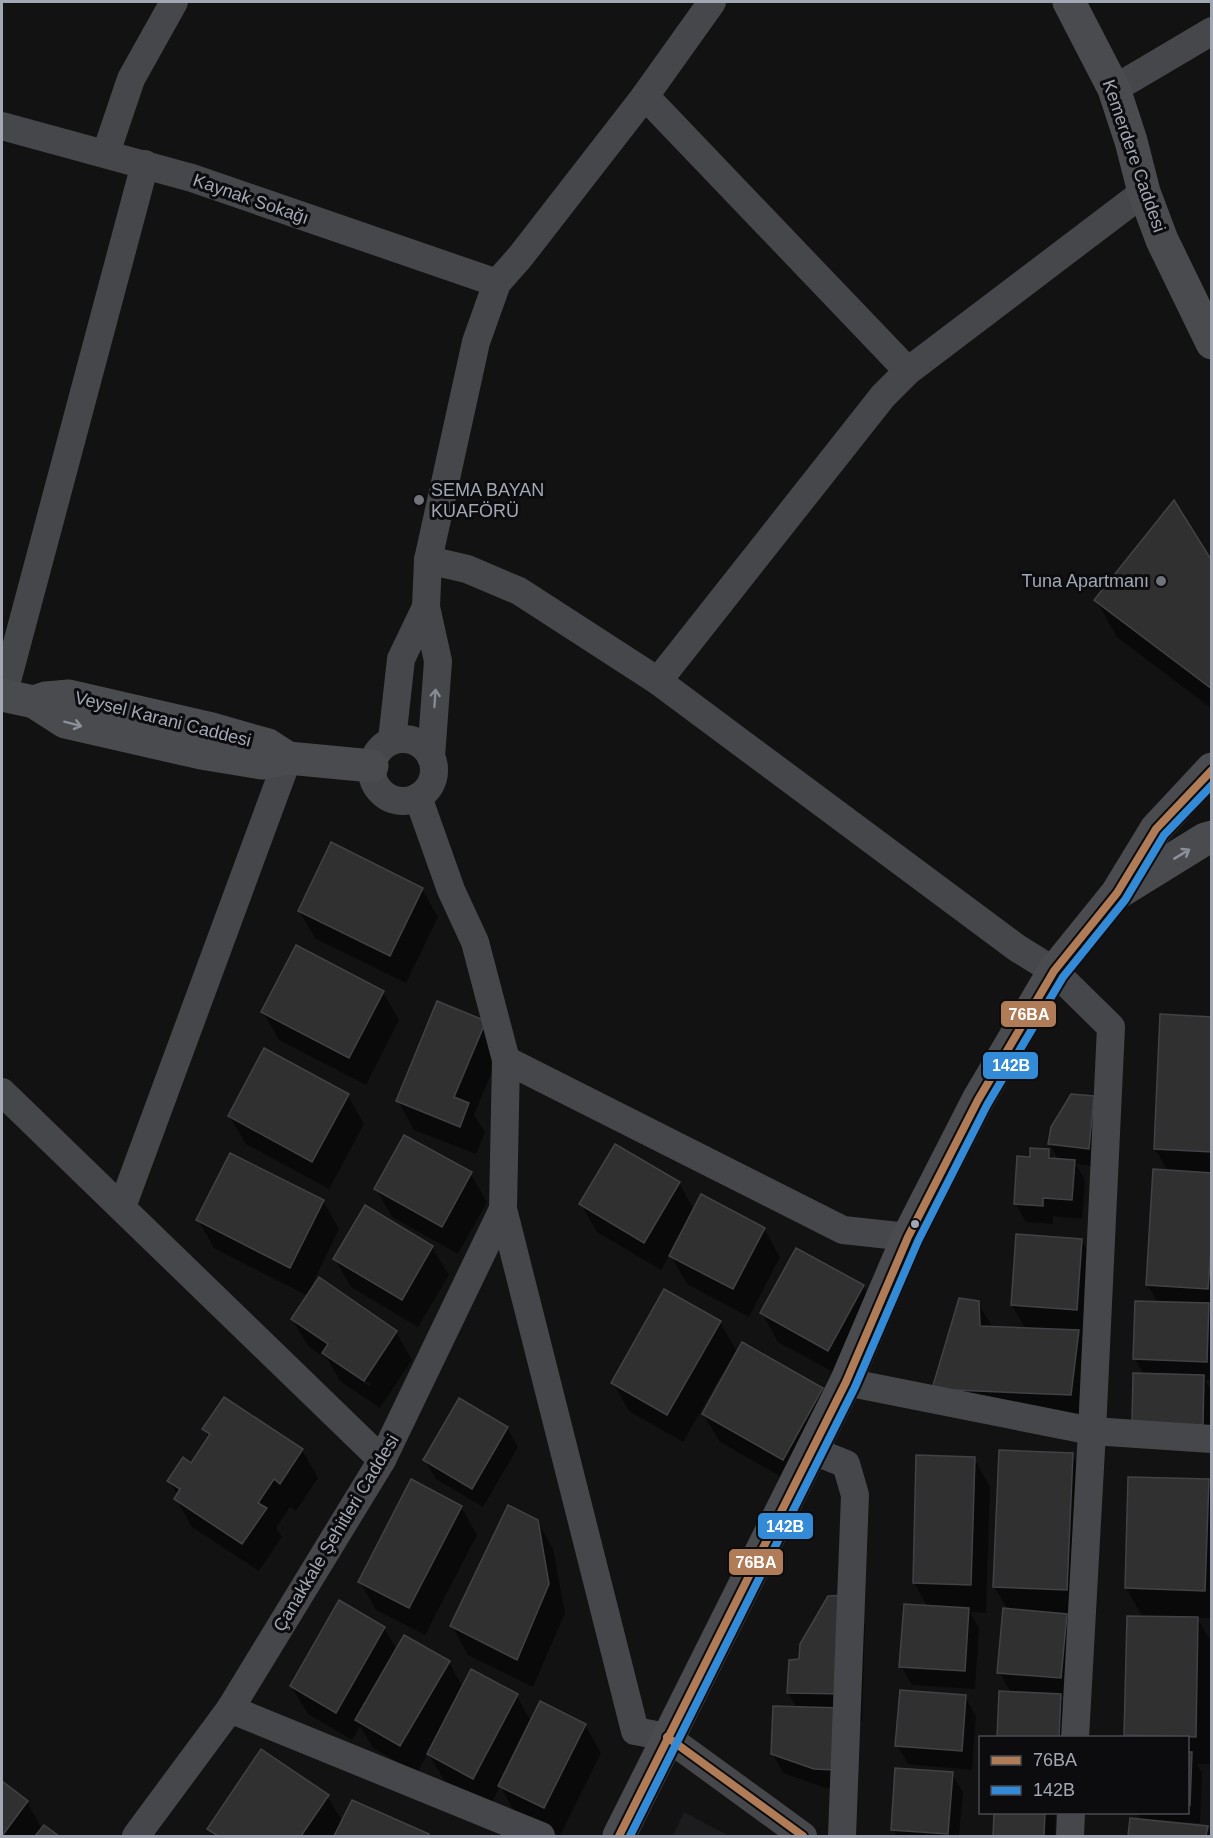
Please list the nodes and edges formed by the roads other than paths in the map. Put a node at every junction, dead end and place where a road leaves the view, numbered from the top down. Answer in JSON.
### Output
{"nodes":[{"id":1,"x":174,"y":2,"type":"edge"},
{"id":2,"x":712,"y":2,"type":"edge"},
{"id":3,"x":1069,"y":2,"type":"edge"},
{"id":4,"x":1212,"y":31,"type":"edge"},
{"id":5,"x":1114,"y":89,"type":"junction"},
{"id":6,"x":645,"y":96,"type":"junction"},
{"id":7,"x":2,"y":126,"type":"edge"},
{"id":8,"x":106,"y":153,"type":"junction"},
{"id":9,"x":145,"y":164,"type":"junction"},
{"id":10,"x":1144,"y":192,"type":"junction"},
{"id":11,"x":497,"y":283,"type":"junction"},
{"id":12,"x":1212,"y":343,"type":"edge"},
{"id":13,"x":908,"y":371,"type":"junction"},
{"id":14,"x":428,"y":560,"type":"junction"},
{"id":15,"x":426,"y":607,"type":"junction"},
{"id":16,"x":658,"y":681,"type":"junction"},
{"id":17,"x":13,"y":698,"type":"edge"},
{"id":18,"x":392,"y":740,"type":"junction"},
{"id":19,"x":431,"y":757,"type":"junction"},
{"id":20,"x":288,"y":758,"type":"junction"},
{"id":21,"x":372,"y":766,"type":"junction"},
{"id":22,"x":1212,"y":769,"type":"edge"},
{"id":23,"x":418,"y":797,"type":"junction"},
{"id":24,"x":1212,"y":837,"type":"edge"},
{"id":25,"x":1117,"y":893,"type":"junction"},
{"id":26,"x":1054,"y":971,"type":"junction"},
{"id":27,"x":506,"y":1060,"type":"junction"},
{"id":28,"x":2,"y":1092,"type":"edge"},
{"id":29,"x":122,"y":1207,"type":"junction"},
{"id":30,"x":503,"y":1209,"type":"junction"},
{"id":31,"x":908,"y":1238,"type":"junction"},
{"id":32,"x":846,"y":1382,"type":"junction"},
{"id":33,"x":1092,"y":1431,"type":"junction"},
{"id":34,"x":1212,"y":1439,"type":"edge"},
{"id":35,"x":811,"y":1450,"type":"junction"},
{"id":36,"x":382,"y":1460,"type":"junction"},
{"id":37,"x":230,"y":1709,"type":"junction"},
{"id":38,"x":1075,"y":1736,"type":"edge"},
{"id":39,"x":667,"y":1737,"type":"junction"},
{"id":40,"x":1071,"y":1814,"type":"edge"},
{"id":41,"x":136,"y":1836,"type":"edge"},
{"id":42,"x":541,"y":1836,"type":"edge"},
{"id":43,"x":619,"y":1836,"type":"edge"},
{"id":44,"x":803,"y":1836,"type":"edge"},
{"id":45,"x":842,"y":1836,"type":"edge"},
{"id":46,"x":1070,"y":1836,"type":"edge"}],
"edges":[{"from":1,"to":8,"type":"street"},
{"from":2,"to":6,"type":"street"},
{"from":3,"to":5,"type":"main road","name":"Kemerdere Caddesi"},
{"from":4,"to":5,"type":"street"},
{"from":5,"to":10,"type":"main road","name":"Kemerdere Caddesi"},
{"from":6,"to":11,"type":"street"},
{"from":6,"to":13,"type":"street"},
{"from":7,"to":8,"type":"street","name":"Kaynak Sokağı"},
{"from":8,"to":9,"type":"street","name":"Kaynak Sokağı"},
{"from":9,"to":11,"type":"street","name":"Kaynak Sokağı"},
{"from":9,"to":17,"type":"street"},
{"from":10,"to":12,"type":"main road","name":"Kemerdere Caddesi"},
{"from":10,"to":13,"type":"street"},
{"from":11,"to":14,"type":"street"},
{"from":13,"to":16,"type":"street"},
{"from":14,"to":15,"type":"street"},
{"from":14,"to":16,"type":"street"},
{"from":15,"to":18,"type":"street"},
{"from":19,"to":15,"type":"street","one_way":true},
{"from":16,"to":26,"type":"street"},
{"from":17,"to":20,"type":"main road","name":"Veysel Karani Caddesi"},
{"from":18,"to":19,"type":"street"},
{"from":18,"to":21,"type":"street"},
{"from":19,"to":23,"type":"street"},
{"from":20,"to":21,"type":"main road","name":"Veysel Karani Caddesi"},
{"from":20,"to":29,"type":"street"},
{"from":21,"to":23,"type":"street"},
{"from":22,"to":25,"type":"main road"},
{"from":23,"to":27,"type":"street"},
{"from":25,"to":24,"type":"main road","one_way":true},
{"from":25,"to":26,"type":"main road"},
{"from":26,"to":31,"type":"main road"},
{"from":26,"to":33,"type":"street"},
{"from":27,"to":30,"type":"street"},
{"from":27,"to":31,"type":"street"},
{"from":28,"to":29,"type":"street"},
{"from":29,"to":36,"type":"street"},
{"from":30,"to":36,"type":"street","name":"Çanakkale Şehitleri Caddesi"},
{"from":30,"to":39,"type":"street"},
{"from":31,"to":32,"type":"main road"},
{"from":32,"to":33,"type":"street"},
{"from":32,"to":35,"type":"main road"},
{"from":33,"to":34,"type":"street"},
{"from":33,"to":38,"type":"street"},
{"from":35,"to":39,"type":"main road"},
{"from":35,"to":45,"type":"street"},
{"from":36,"to":37,"type":"street","name":"Çanakkale Şehitleri Caddesi"},
{"from":37,"to":41,"type":"street","name":"Çanakkale Şehitleri Caddesi"},
{"from":37,"to":42,"type":"street"},
{"from":39,"to":43,"type":"main road"},
{"from":39,"to":44,"type":"street"},
{"from":40,"to":46,"type":"street"}]}
